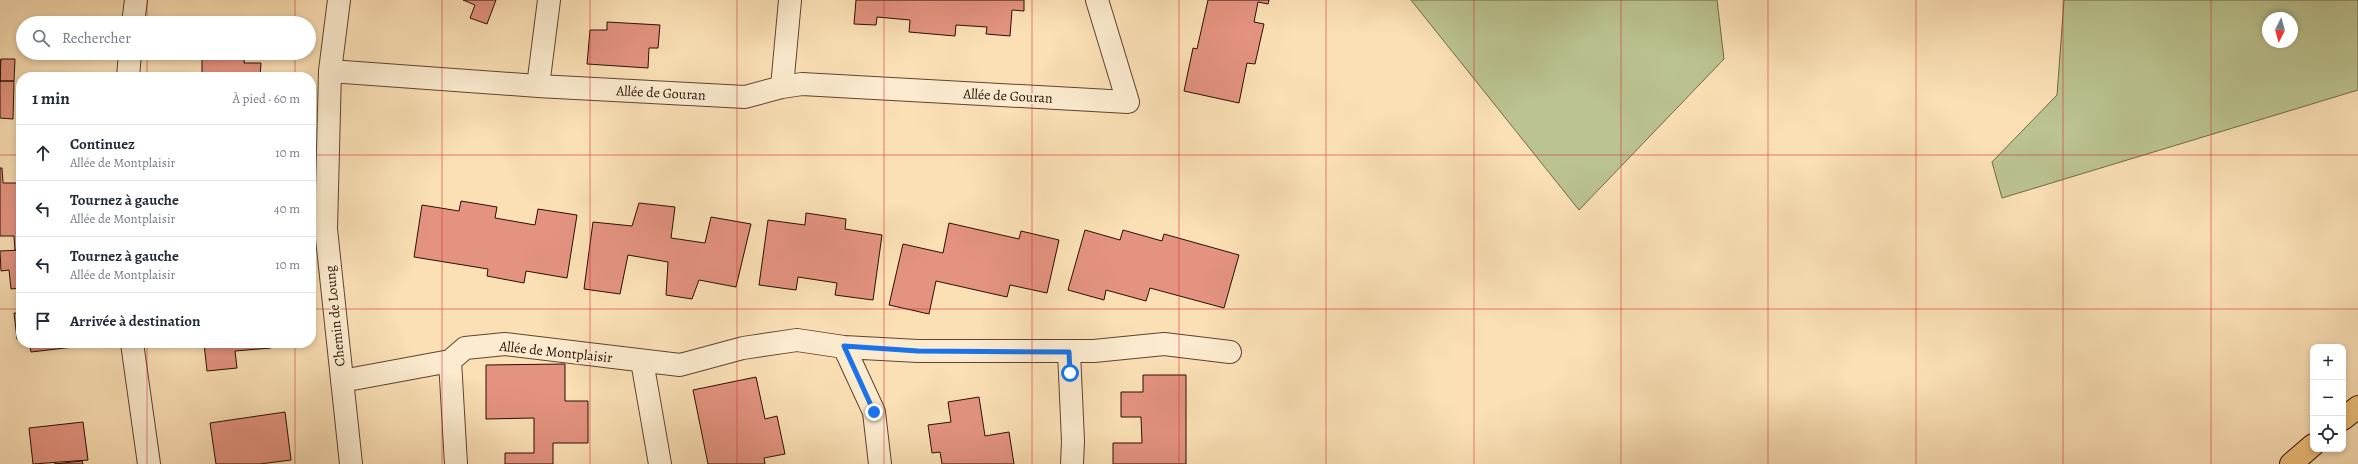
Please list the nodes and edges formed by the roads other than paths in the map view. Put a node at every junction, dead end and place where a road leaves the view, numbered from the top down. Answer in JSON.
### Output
{"nodes":[{"id":1,"x":136,"y":0,"type":"edge"},
{"id":2,"x":339,"y":0,"type":"edge"},
{"id":3,"x":549,"y":0,"type":"edge"},
{"id":4,"x":790,"y":0,"type":"edge"},
{"id":5,"x":1097,"y":0,"type":"edge"},
{"id":6,"x":134,"y":16,"type":"edge"},
{"id":7,"x":129,"y":60,"type":"edge"},
{"id":8,"x":330,"y":71,"type":"junction"},
{"id":9,"x":128,"y":72,"type":"edge"},
{"id":10,"x":538,"y":86,"type":"junction"},
{"id":11,"x":782,"y":87,"type":"junction"},
{"id":12,"x":844,"y":346,"type":"junction"},
{"id":13,"x":133,"y":348,"type":"edge"},
{"id":14,"x":1069,"y":352,"type":"junction"},
{"id":15,"x":1230,"y":352,"type":"dead end"},
{"id":16,"x":450,"y":361,"type":"junction"},
{"id":17,"x":642,"y":361,"type":"junction"},
{"id":18,"x":342,"y":381,"type":"junction"},
{"id":19,"x":2358,"y":407,"type":"edge"},
{"id":20,"x":2346,"y":417,"type":"edge"},
{"id":21,"x":2310,"y":448,"type":"edge"},
{"id":22,"x":149,"y":464,"type":"edge"},
{"id":23,"x":351,"y":464,"type":"edge"},
{"id":24,"x":456,"y":464,"type":"edge"},
{"id":25,"x":660,"y":464,"type":"edge"},
{"id":26,"x":880,"y":464,"type":"edge"},
{"id":27,"x":1072,"y":464,"type":"edge"},
{"id":28,"x":2291,"y":464,"type":"edge"}],
"edges":[{"from":1,"to":6,"type":"street"},
{"from":2,"to":8,"type":"street","name":"Chemin de Loung"},
{"from":3,"to":10,"type":"street"},
{"from":4,"to":11,"type":"street"},
{"from":5,"to":11,"type":"street","name":"Allée de Gouran"},
{"from":7,"to":9,"type":"street"},
{"from":8,"to":10,"type":"street","name":"Allée de Gouran"},
{"from":8,"to":18,"type":"street","name":"Chemin de Loung"},
{"from":10,"to":11,"type":"street","name":"Allée de Gouran"},
{"from":12,"to":14,"type":"street","name":"Allée de Montplaisir"},
{"from":12,"to":17,"type":"street","name":"Allée de Montplaisir"},
{"from":12,"to":26,"type":"street"},
{"from":13,"to":22,"type":"street"},
{"from":14,"to":15,"type":"street","name":"Allée de Montplaisir"},
{"from":14,"to":27,"type":"street"},
{"from":16,"to":17,"type":"street","name":"Allée de Montplaisir"},
{"from":16,"to":18,"type":"street"},
{"from":16,"to":24,"type":"street"},
{"from":17,"to":25,"type":"street"},
{"from":18,"to":23,"type":"street","name":"Chemin de Loung"},
{"from":19,"to":20,"type":"highway"},
{"from":21,"to":28,"type":"highway"}]}
